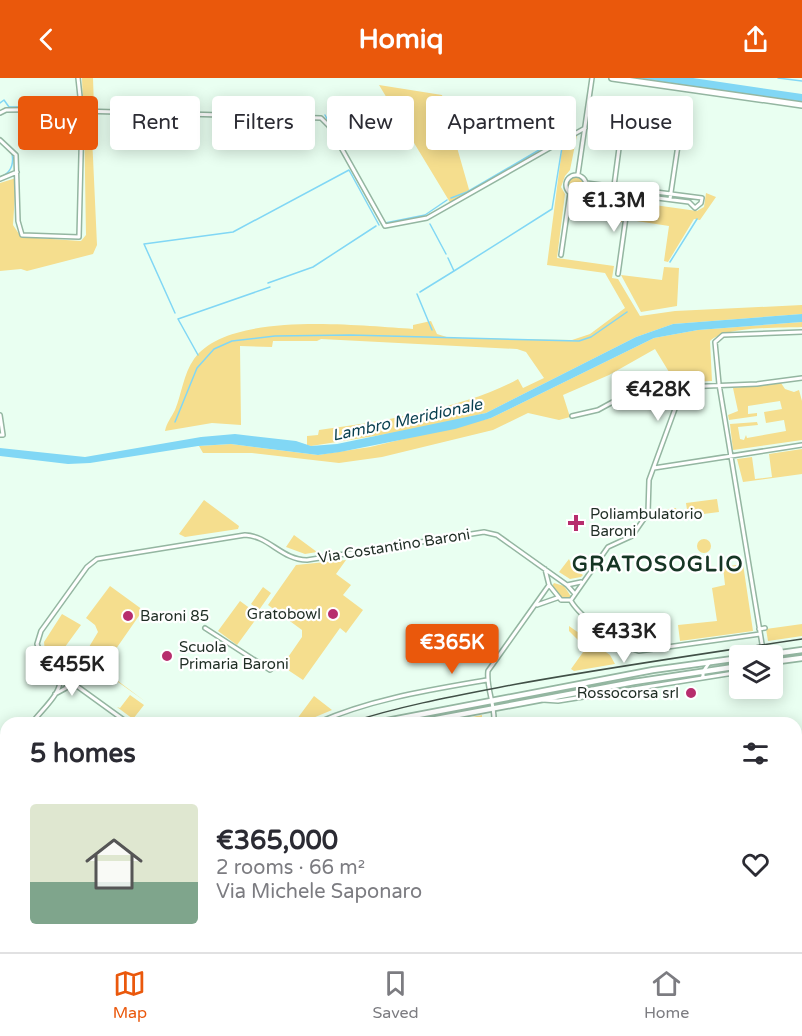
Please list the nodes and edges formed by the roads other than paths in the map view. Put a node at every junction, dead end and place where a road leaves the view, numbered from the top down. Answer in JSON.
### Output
{"nodes":[{"id":1,"x":78,"y":78,"type":"edge"},
{"id":2,"x":592,"y":78,"type":"edge"},
{"id":3,"x":612,"y":78,"type":"edge"},
{"id":4,"x":79,"y":96,"type":"edge"},
{"id":5,"x":802,"y":105,"type":"edge"},
{"id":6,"x":18,"y":110,"type":"edge"},
{"id":7,"x":98,"y":111,"type":"edge"},
{"id":8,"x":0,"y":113,"type":"edge"},
{"id":9,"x":585,"y":128,"type":"junction"},
{"id":10,"x":0,"y":140,"type":"edge"},
{"id":11,"x":80,"y":150,"type":"edge"},
{"id":12,"x":619,"y":150,"type":"edge"},
{"id":13,"x":677,"y":150,"type":"edge"},
{"id":14,"x":17,"y":172,"type":"junction"},
{"id":15,"x":578,"y":174,"type":"junction"},
{"id":16,"x":0,"y":180,"type":"edge"},
{"id":17,"x":586,"y":183,"type":"junction"},
{"id":18,"x":614,"y":186,"type":"junction"},
{"id":19,"x":586,"y":189,"type":"junction"},
{"id":20,"x":630,"y":189,"type":"junction"},
{"id":21,"x":570,"y":193,"type":"junction"},
{"id":22,"x":629,"y":194,"type":"junction"},
{"id":23,"x":671,"y":194,"type":"junction"},
{"id":24,"x":670,"y":199,"type":"junction"},
{"id":25,"x":561,"y":255,"type":"dead end"},
{"id":26,"x":618,"y":274,"type":"dead end"},
{"id":27,"x":802,"y":332,"type":"edge"},
{"id":28,"x":802,"y":378,"type":"edge"},
{"id":29,"x":719,"y":384,"type":"junction"},
{"id":30,"x":683,"y":387,"type":"junction"},
{"id":31,"x":0,"y":415,"type":"edge"},
{"id":32,"x":572,"y":416,"type":"dead end"},
{"id":33,"x":0,"y":435,"type":"edge"},
{"id":34,"x":802,"y":445,"type":"edge"},
{"id":35,"x":730,"y":454,"type":"junction"},
{"id":36,"x":654,"y":468,"type":"junction"},
{"id":37,"x":545,"y":569,"type":"junction"},
{"id":38,"x":561,"y":580,"type":"junction"},
{"id":39,"x":581,"y":582,"type":"junction"},
{"id":40,"x":549,"y":585,"type":"junction"},
{"id":41,"x":567,"y":585,"type":"junction"},
{"id":42,"x":574,"y":594,"type":"junction"},
{"id":43,"x":558,"y":598,"type":"junction"},
{"id":44,"x":571,"y":600,"type":"junction"},
{"id":45,"x":537,"y":605,"type":"junction"},
{"id":46,"x":205,"y":628,"type":"dead end"},
{"id":47,"x":759,"y":628,"type":"junction"},
{"id":48,"x":765,"y":628,"type":"dead end"},
{"id":49,"x":760,"y":634,"type":"junction"},
{"id":50,"x":762,"y":645,"type":"edge"},
{"id":51,"x":802,"y":650,"type":"edge"},
{"id":52,"x":783,"y":652,"type":"edge"},
{"id":53,"x":802,"y":658,"type":"edge"},
{"id":54,"x":729,"y":660,"type":"edge"},
{"id":55,"x":783,"y":661,"type":"edge"},
{"id":56,"x":710,"y":663,"type":"junction"},
{"id":57,"x":275,"y":666,"type":"dead end"},
{"id":58,"x":729,"y":668,"type":"edge"},
{"id":59,"x":729,"y":673,"type":"edge"},
{"id":60,"x":59,"y":674,"type":"junction"},
{"id":61,"x":703,"y":674,"type":"junction"},
{"id":62,"x":68,"y":680,"type":"junction"},
{"id":63,"x":487,"y":680,"type":"junction"},
{"id":64,"x":61,"y":684,"type":"junction"},
{"id":65,"x":78,"y":687,"type":"junction"},
{"id":66,"x":66,"y":688,"type":"junction"},
{"id":67,"x":55,"y":694,"type":"junction"},
{"id":68,"x":493,"y":700,"type":"junction"},
{"id":69,"x":494,"y":708,"type":"junction"},
{"id":70,"x":37,"y":717,"type":"edge"},
{"id":71,"x":120,"y":717,"type":"edge"},
{"id":72,"x":333,"y":717,"type":"edge"},
{"id":73,"x":407,"y":717,"type":"edge"},
{"id":74,"x":447,"y":717,"type":"edge"},
{"id":75,"x":494,"y":717,"type":"edge"}],
"edges":[{"from":1,"to":4,"type":"street"},
{"from":2,"to":9,"type":"street"},
{"from":3,"to":5,"type":"main road"},
{"from":6,"to":8,"type":"street"},
{"from":7,"to":9,"type":"street"},
{"from":9,"to":15,"type":"street"},
{"from":10,"to":14,"type":"street"},
{"from":11,"to":14,"type":"street"},
{"from":12,"to":18,"type":"street"},
{"from":13,"to":23,"type":"street"},
{"from":14,"to":16,"type":"street"},
{"from":15,"to":17,"type":"street"},
{"from":15,"to":21,"type":"street"},
{"from":17,"to":18,"type":"street"},
{"from":17,"to":19,"type":"street"},
{"from":18,"to":20,"type":"street"},
{"from":19,"to":21,"type":"street"},
{"from":19,"to":22,"type":"street"},
{"from":20,"to":22,"type":"street"},
{"from":20,"to":23,"type":"street"},
{"from":21,"to":25,"type":"street"},
{"from":22,"to":24,"type":"street"},
{"from":22,"to":26,"type":"street"},
{"from":23,"to":24,"type":"street"},
{"from":23,"to":24,"type":"street"},
{"from":27,"to":29,"type":"street"},
{"from":28,"to":29,"type":"street"},
{"from":29,"to":30,"type":"street"},
{"from":29,"to":35,"type":"street"},
{"from":30,"to":32,"type":"street"},
{"from":30,"to":36,"type":"street"},
{"from":31,"to":33,"type":"street"},
{"from":34,"to":35,"type":"street"},
{"from":35,"to":36,"type":"street"},
{"from":35,"to":47,"type":"street"},
{"from":36,"to":39,"type":"street"},
{"from":37,"to":38,"type":"street","name":"Via Costantino Baroni"},
{"from":37,"to":40,"type":"street"},
{"from":37,"to":60,"type":"street","name":"Via Costantino Baroni"},
{"from":38,"to":40,"type":"street"},
{"from":38,"to":41,"type":"street","name":"Via Costantino Baroni"},
{"from":39,"to":41,"type":"street"},
{"from":39,"to":42,"type":"street"},
{"from":40,"to":43,"type":"street"},
{"from":40,"to":45,"type":"street"},
{"from":41,"to":42,"type":"street","name":"Via Costantino Baroni"},
{"from":42,"to":44,"type":"street"},
{"from":43,"to":44,"type":"street"},
{"from":43,"to":45,"type":"street"},
{"from":44,"to":49,"type":"street"},
{"from":45,"to":63,"type":"street"},
{"from":46,"to":57,"type":"street"},
{"from":47,"to":48,"type":"street"},
{"from":47,"to":49,"type":"street"},
{"from":49,"to":50,"type":"street"},
{"from":51,"to":52,"type":"main road"},
{"from":53,"to":55,"type":"main road"},
{"from":54,"to":56,"type":"main road"},
{"from":56,"to":61,"type":"street"},
{"from":56,"to":68,"type":"main road"},
{"from":58,"to":61,"type":"main road"},
{"from":59,"to":61,"type":"street"},
{"from":60,"to":62,"type":"street","name":"Via Costantino Baroni"},
{"from":60,"to":64,"type":"street"},
{"from":61,"to":69,"type":"main road"},
{"from":62,"to":64,"type":"street"},
{"from":62,"to":65,"type":"street","name":"Via Costantino Baroni"},
{"from":62,"to":66,"type":"street"},
{"from":63,"to":68,"type":"street"},
{"from":63,"to":72,"type":"street"},
{"from":64,"to":67,"type":"street"},
{"from":65,"to":66,"type":"street"},
{"from":65,"to":71,"type":"street","name":"Via Costantino Baroni"},
{"from":66,"to":67,"type":"street"},
{"from":67,"to":70,"type":"street"},
{"from":68,"to":69,"type":"street"},
{"from":68,"to":73,"type":"main road"},
{"from":69,"to":74,"type":"main road"},
{"from":69,"to":75,"type":"street"}]}
